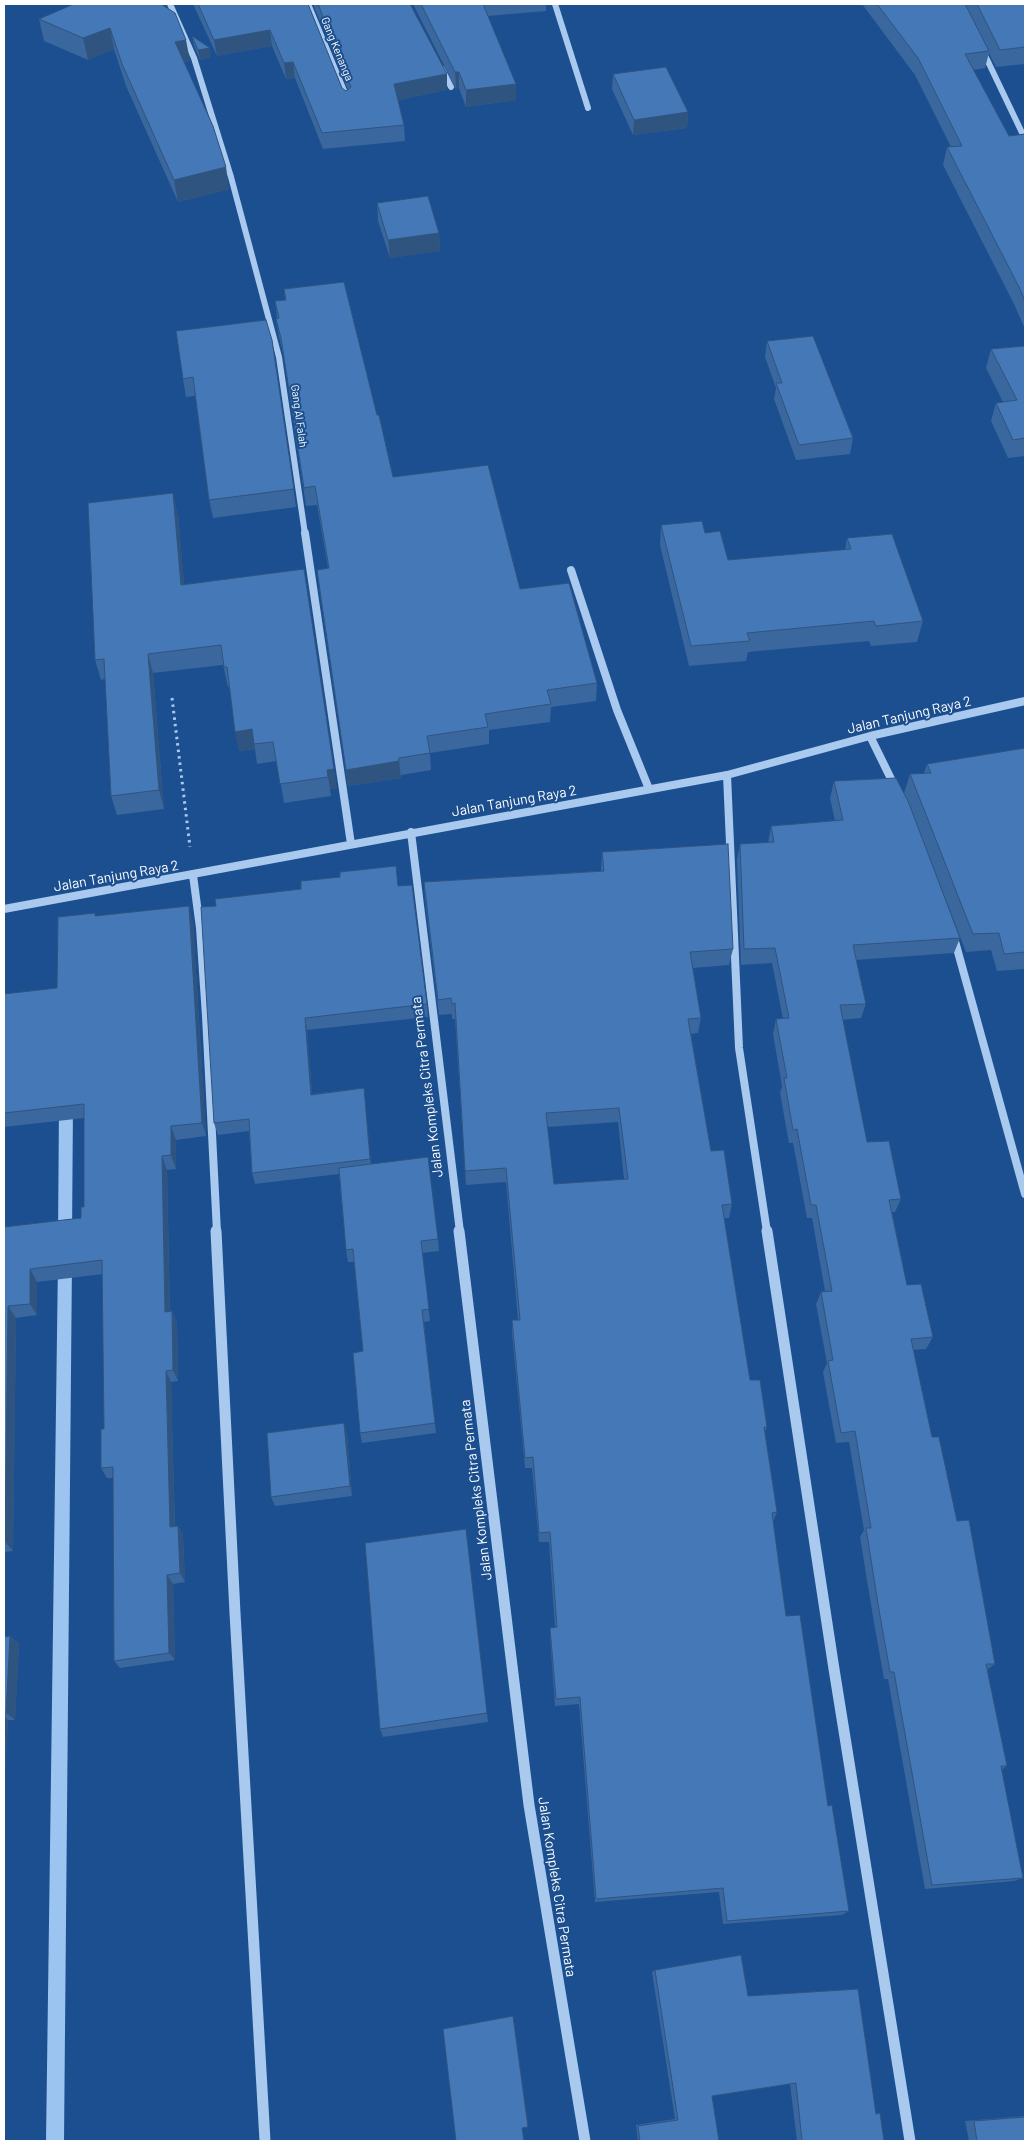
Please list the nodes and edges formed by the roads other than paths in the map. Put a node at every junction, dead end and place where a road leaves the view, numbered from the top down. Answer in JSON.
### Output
{"nodes":[{"id":1,"x":170,"y":4,"type":"edge"},
{"id":2,"x":308,"y":4,"type":"edge"},
{"id":3,"x":555,"y":4,"type":"edge"},
{"id":4,"x":980,"y":45,"type":"edge"},
{"id":5,"x":438,"y":62,"type":"edge"},
{"id":6,"x":451,"y":86,"type":"edge"},
{"id":7,"x":348,"y":102,"type":"edge"},
{"id":8,"x":588,"y":108,"type":"dead end"},
{"id":9,"x":1025,"y":139,"type":"edge"},
{"id":10,"x":571,"y":570,"type":"dead end"},
{"id":11,"x":1025,"y":701,"type":"edge"},
{"id":12,"x":870,"y":736,"type":"junction"},
{"id":13,"x":727,"y":775,"type":"junction"},
{"id":14,"x":649,"y":789,"type":"junction"},
{"id":15,"x":900,"y":797,"type":"edge"},
{"id":16,"x":411,"y":832,"type":"junction"},
{"id":17,"x":351,"y":844,"type":"junction"},
{"id":18,"x":193,"y":875,"type":"junction"},
{"id":19,"x":4,"y":909,"type":"edge"},
{"id":20,"x":948,"y":922,"type":"edge"},
{"id":21,"x":1025,"y":1194,"type":"edge"},
{"id":22,"x":265,"y":2141,"type":"edge"},
{"id":23,"x":584,"y":2141,"type":"edge"},
{"id":24,"x":910,"y":2141,"type":"edge"}],
"edges":[{"from":1,"to":17,"type":"street","name":"Gang Al Falah"},
{"from":2,"to":7,"type":"street","name":"Gang Kenanga"},
{"from":3,"to":8,"type":"street"},
{"from":4,"to":9,"type":"street"},
{"from":5,"to":6,"type":"street"},
{"from":10,"to":14,"type":"street"},
{"from":11,"to":12,"type":"street","name":"Jalan Tanjung Raya 2"},
{"from":12,"to":13,"type":"street","name":"Jalan Tanjung Raya 2"},
{"from":12,"to":15,"type":"street"},
{"from":13,"to":14,"type":"street","name":"Jalan Tanjung Raya 2"},
{"from":13,"to":24,"type":"street"},
{"from":14,"to":16,"type":"street","name":"Jalan Tanjung Raya 2"},
{"from":16,"to":17,"type":"street","name":"Jalan Tanjung Raya 2"},
{"from":16,"to":23,"type":"street","name":"Jalan Kompleks Citra Permata"},
{"from":17,"to":18,"type":"street","name":"Jalan Tanjung Raya 2"},
{"from":18,"to":19,"type":"street","name":"Jalan Tanjung Raya 2"},
{"from":18,"to":22,"type":"street"},
{"from":20,"to":21,"type":"street"}]}
